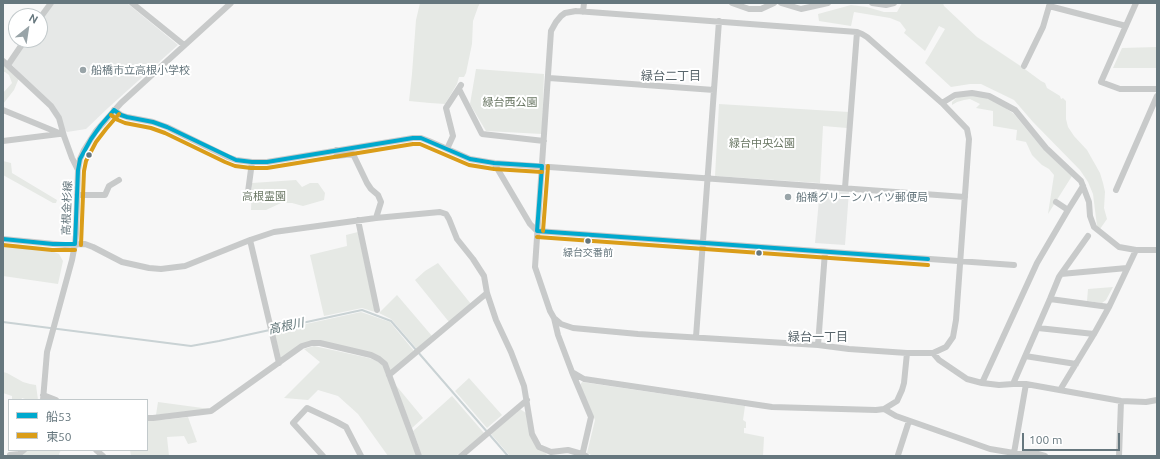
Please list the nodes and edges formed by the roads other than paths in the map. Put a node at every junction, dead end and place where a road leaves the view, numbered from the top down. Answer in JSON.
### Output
{"nodes":[{"id":1,"x":132,"y":3,"type":"edge"},
{"id":2,"x":231,"y":3,"type":"edge"},
{"id":3,"x":584,"y":3,"type":"edge"},
{"id":4,"x":732,"y":3,"type":"edge"},
{"id":5,"x":774,"y":3,"type":"edge"},
{"id":6,"x":781,"y":3,"type":"edge"},
{"id":7,"x":828,"y":3,"type":"edge"},
{"id":8,"x":872,"y":3,"type":"edge"},
{"id":9,"x":894,"y":3,"type":"edge"},
{"id":10,"x":1136,"y":3,"type":"edge"},
{"id":11,"x":1049,"y":4,"type":"edge"},
{"id":12,"x":583,"y":12,"type":"junction"},
{"id":13,"x":719,"y":21,"type":"junction"},
{"id":14,"x":1126,"y":26,"type":"junction"},
{"id":15,"x":857,"y":32,"type":"junction"},
{"id":16,"x":184,"y":45,"type":"junction"},
{"id":17,"x":18,"y":48,"type":"edge"},
{"id":18,"x":5,"y":63,"type":"edge"},
{"id":19,"x":1024,"y":66,"type":"dead end"},
{"id":20,"x":548,"y":78,"type":"junction"},
{"id":21,"x":1157,"y":89,"type":"edge"},
{"id":22,"x":714,"y":90,"type":"junction"},
{"id":23,"x":1157,"y":96,"type":"edge"},
{"id":24,"x":942,"y":103,"type":"junction"},
{"id":25,"x":3,"y":110,"type":"edge"},
{"id":26,"x":114,"y":110,"type":"junction"},
{"id":27,"x":62,"y":135,"type":"junction"},
{"id":28,"x":3,"y":141,"type":"edge"},
{"id":29,"x":544,"y":141,"type":"junction"},
{"id":30,"x":447,"y":149,"type":"junction"},
{"id":31,"x":336,"y":150,"type":"junction"},
{"id":32,"x":252,"y":162,"type":"junction"},
{"id":33,"x":494,"y":163,"type":"junction"},
{"id":34,"x":542,"y":166,"type":"junction"},
{"id":35,"x":78,"y":170,"type":"junction"},
{"id":36,"x":708,"y":178,"type":"junction"},
{"id":37,"x":119,"y":180,"type":"dead end"},
{"id":38,"x":1083,"y":186,"type":"junction"},
{"id":39,"x":845,"y":188,"type":"junction"},
{"id":40,"x":1116,"y":190,"type":"dead end"},
{"id":41,"x":248,"y":192,"type":"dead end"},
{"id":42,"x":77,"y":195,"type":"junction"},
{"id":43,"x":965,"y":197,"type":"junction"},
{"id":44,"x":1056,"y":202,"type":"dead end"},
{"id":45,"x":1068,"y":210,"type":"junction"},
{"id":46,"x":376,"y":218,"type":"junction"},
{"id":47,"x":358,"y":220,"type":"junction"},
{"id":48,"x":537,"y":231,"type":"junction"},
{"id":49,"x":1088,"y":236,"type":"dead end"},
{"id":50,"x":3,"y":239,"type":"edge"},
{"id":51,"x":250,"y":240,"type":"junction"},
{"id":52,"x":703,"y":243,"type":"junction"},
{"id":53,"x":75,"y":244,"type":"junction"},
{"id":54,"x":1136,"y":250,"type":"junction"},
{"id":55,"x":1157,"y":250,"type":"edge"},
{"id":56,"x":825,"y":252,"type":"junction"},
{"id":57,"x":960,"y":261,"type":"junction"},
{"id":58,"x":1014,"y":265,"type":"dead end"},
{"id":59,"x":1127,"y":268,"type":"junction"},
{"id":60,"x":1061,"y":274,"type":"junction"},
{"id":61,"x":487,"y":294,"type":"junction"},
{"id":62,"x":1050,"y":300,"type":"junction"},
{"id":63,"x":1109,"y":307,"type":"junction"},
{"id":64,"x":377,"y":310,"type":"dead end"},
{"id":65,"x":554,"y":318,"type":"junction"},
{"id":66,"x":1038,"y":328,"type":"junction"},
{"id":67,"x":1094,"y":334,"type":"junction"},
{"id":68,"x":696,"y":337,"type":"junction"},
{"id":69,"x":818,"y":345,"type":"junction"},
{"id":70,"x":907,"y":353,"type":"junction"},
{"id":71,"x":933,"y":353,"type":"junction"},
{"id":72,"x":1025,"y":356,"type":"junction"},
{"id":73,"x":279,"y":363,"type":"junction"},
{"id":74,"x":1076,"y":364,"type":"junction"},
{"id":75,"x":572,"y":372,"type":"junction"},
{"id":76,"x":389,"y":375,"type":"junction"},
{"id":77,"x":982,"y":383,"type":"junction"},
{"id":78,"x":1013,"y":384,"type":"junction"},
{"id":79,"x":1026,"y":384,"type":"junction"},
{"id":80,"x":1060,"y":390,"type":"junction"},
{"id":81,"x":43,"y":398,"type":"edge"},
{"id":82,"x":526,"y":400,"type":"junction"},
{"id":83,"x":1157,"y":400,"type":"edge"},
{"id":84,"x":1120,"y":401,"type":"junction"},
{"id":85,"x":884,"y":409,"type":"junction"},
{"id":86,"x":148,"y":418,"type":"edge"},
{"id":87,"x":909,"y":421,"type":"junction"},
{"id":88,"x":23,"y":451,"type":"edge"},
{"id":89,"x":1014,"y":453,"type":"junction"},
{"id":90,"x":12,"y":454,"type":"edge"},
{"id":91,"x":583,"y":455,"type":"edge"},
{"id":92,"x":898,"y":455,"type":"dead end"},
{"id":93,"x":323,"y":456,"type":"edge"},
{"id":94,"x":361,"y":456,"type":"edge"},
{"id":95,"x":419,"y":456,"type":"edge"},
{"id":96,"x":461,"y":456,"type":"edge"},
{"id":97,"x":1045,"y":456,"type":"edge"},
{"id":98,"x":1119,"y":456,"type":"edge"}],
"edges":[{"from":1,"to":16,"type":"street"},
{"from":2,"to":16,"type":"street","name":"高根金杉線"},
{"from":3,"to":12,"type":"street"},
{"from":4,"to":5,"type":"street"},
{"from":6,"to":7,"type":"street"},
{"from":8,"to":9,"type":"street"},
{"from":10,"to":14,"type":"street"},
{"from":11,"to":14,"type":"street"},
{"from":11,"to":19,"type":"street"},
{"from":12,"to":13,"type":"street"},
{"from":12,"to":20,"type":"street"},
{"from":13,"to":15,"type":"street"},
{"from":13,"to":22,"type":"street"},
{"from":14,"to":21,"type":"street"},
{"from":15,"to":24,"type":"street"},
{"from":15,"to":39,"type":"street"},
{"from":16,"to":26,"type":"street","name":"高根金杉線"},
{"from":17,"to":18,"type":"street"},
{"from":18,"to":27,"type":"street"},
{"from":20,"to":22,"type":"street"},
{"from":20,"to":29,"type":"street"},
{"from":22,"to":36,"type":"street"},
{"from":23,"to":40,"type":"street"},
{"from":24,"to":38,"type":"street"},
{"from":24,"to":43,"type":"street"},
{"from":25,"to":27,"type":"street"},
{"from":26,"to":32,"type":"street"},
{"from":26,"to":35,"type":"street","name":"高根金杉線"},
{"from":27,"to":28,"type":"street"},
{"from":27,"to":35,"type":"street"},
{"from":29,"to":30,"type":"street"},
{"from":29,"to":34,"type":"street"},
{"from":30,"to":31,"type":"street"},
{"from":30,"to":33,"type":"street"},
{"from":31,"to":32,"type":"street"},
{"from":31,"to":46,"type":"street"},
{"from":32,"to":41,"type":"street"},
{"from":33,"to":34,"type":"street"},
{"from":33,"to":48,"type":"street"},
{"from":34,"to":36,"type":"street"},
{"from":34,"to":48,"type":"street"},
{"from":35,"to":42,"type":"street","name":"高根金杉線"},
{"from":36,"to":39,"type":"street"},
{"from":36,"to":52,"type":"street"},
{"from":37,"to":42,"type":"street"},
{"from":38,"to":45,"type":"street"},
{"from":38,"to":54,"type":"street"},
{"from":39,"to":43,"type":"street"},
{"from":42,"to":53,"type":"street","name":"高根金杉線"},
{"from":43,"to":57,"type":"street"},
{"from":44,"to":45,"type":"street"},
{"from":45,"to":77,"type":"street"},
{"from":46,"to":47,"type":"street"},
{"from":46,"to":61,"type":"street"},
{"from":47,"to":51,"type":"street"},
{"from":47,"to":64,"type":"street"},
{"from":48,"to":52,"type":"street"},
{"from":48,"to":65,"type":"street"},
{"from":49,"to":60,"type":"street"},
{"from":50,"to":53,"type":"street"},
{"from":51,"to":53,"type":"street"},
{"from":51,"to":73,"type":"street"},
{"from":52,"to":56,"type":"street"},
{"from":52,"to":68,"type":"street"},
{"from":53,"to":81,"type":"street","name":"高根金杉線"},
{"from":54,"to":55,"type":"street"},
{"from":54,"to":59,"type":"street"},
{"from":56,"to":57,"type":"street"},
{"from":56,"to":69,"type":"street"},
{"from":57,"to":58,"type":"street"},
{"from":57,"to":71,"type":"street"},
{"from":59,"to":60,"type":"street"},
{"from":59,"to":63,"type":"street"},
{"from":60,"to":62,"type":"street"},
{"from":61,"to":76,"type":"street"},
{"from":61,"to":82,"type":"street"},
{"from":62,"to":63,"type":"street"},
{"from":62,"to":66,"type":"street"},
{"from":63,"to":67,"type":"street"},
{"from":65,"to":68,"type":"street"},
{"from":65,"to":75,"type":"street"},
{"from":66,"to":67,"type":"street"},
{"from":66,"to":72,"type":"street"},
{"from":67,"to":74,"type":"street"},
{"from":68,"to":69,"type":"street"},
{"from":69,"to":70,"type":"street"},
{"from":70,"to":71,"type":"street"},
{"from":70,"to":85,"type":"street"},
{"from":71,"to":77,"type":"street"},
{"from":72,"to":74,"type":"street"},
{"from":72,"to":78,"type":"street"},
{"from":73,"to":76,"type":"street"},
{"from":73,"to":86,"type":"street"},
{"from":74,"to":80,"type":"street"},
{"from":75,"to":85,"type":"street"},
{"from":75,"to":91,"type":"street"},
{"from":76,"to":95,"type":"street"},
{"from":77,"to":78,"type":"street"},
{"from":78,"to":79,"type":"street"},
{"from":79,"to":80,"type":"street"},
{"from":79,"to":89,"type":"street"},
{"from":80,"to":84,"type":"street"},
{"from":82,"to":91,"type":"street"},
{"from":82,"to":96,"type":"street"},
{"from":83,"to":84,"type":"street"},
{"from":84,"to":98,"type":"street"},
{"from":85,"to":87,"type":"street"},
{"from":87,"to":89,"type":"street"},
{"from":87,"to":92,"type":"street"},
{"from":88,"to":90,"type":"street"},
{"from":89,"to":97,"type":"street"},
{"from":93,"to":94,"type":"street"}]}
